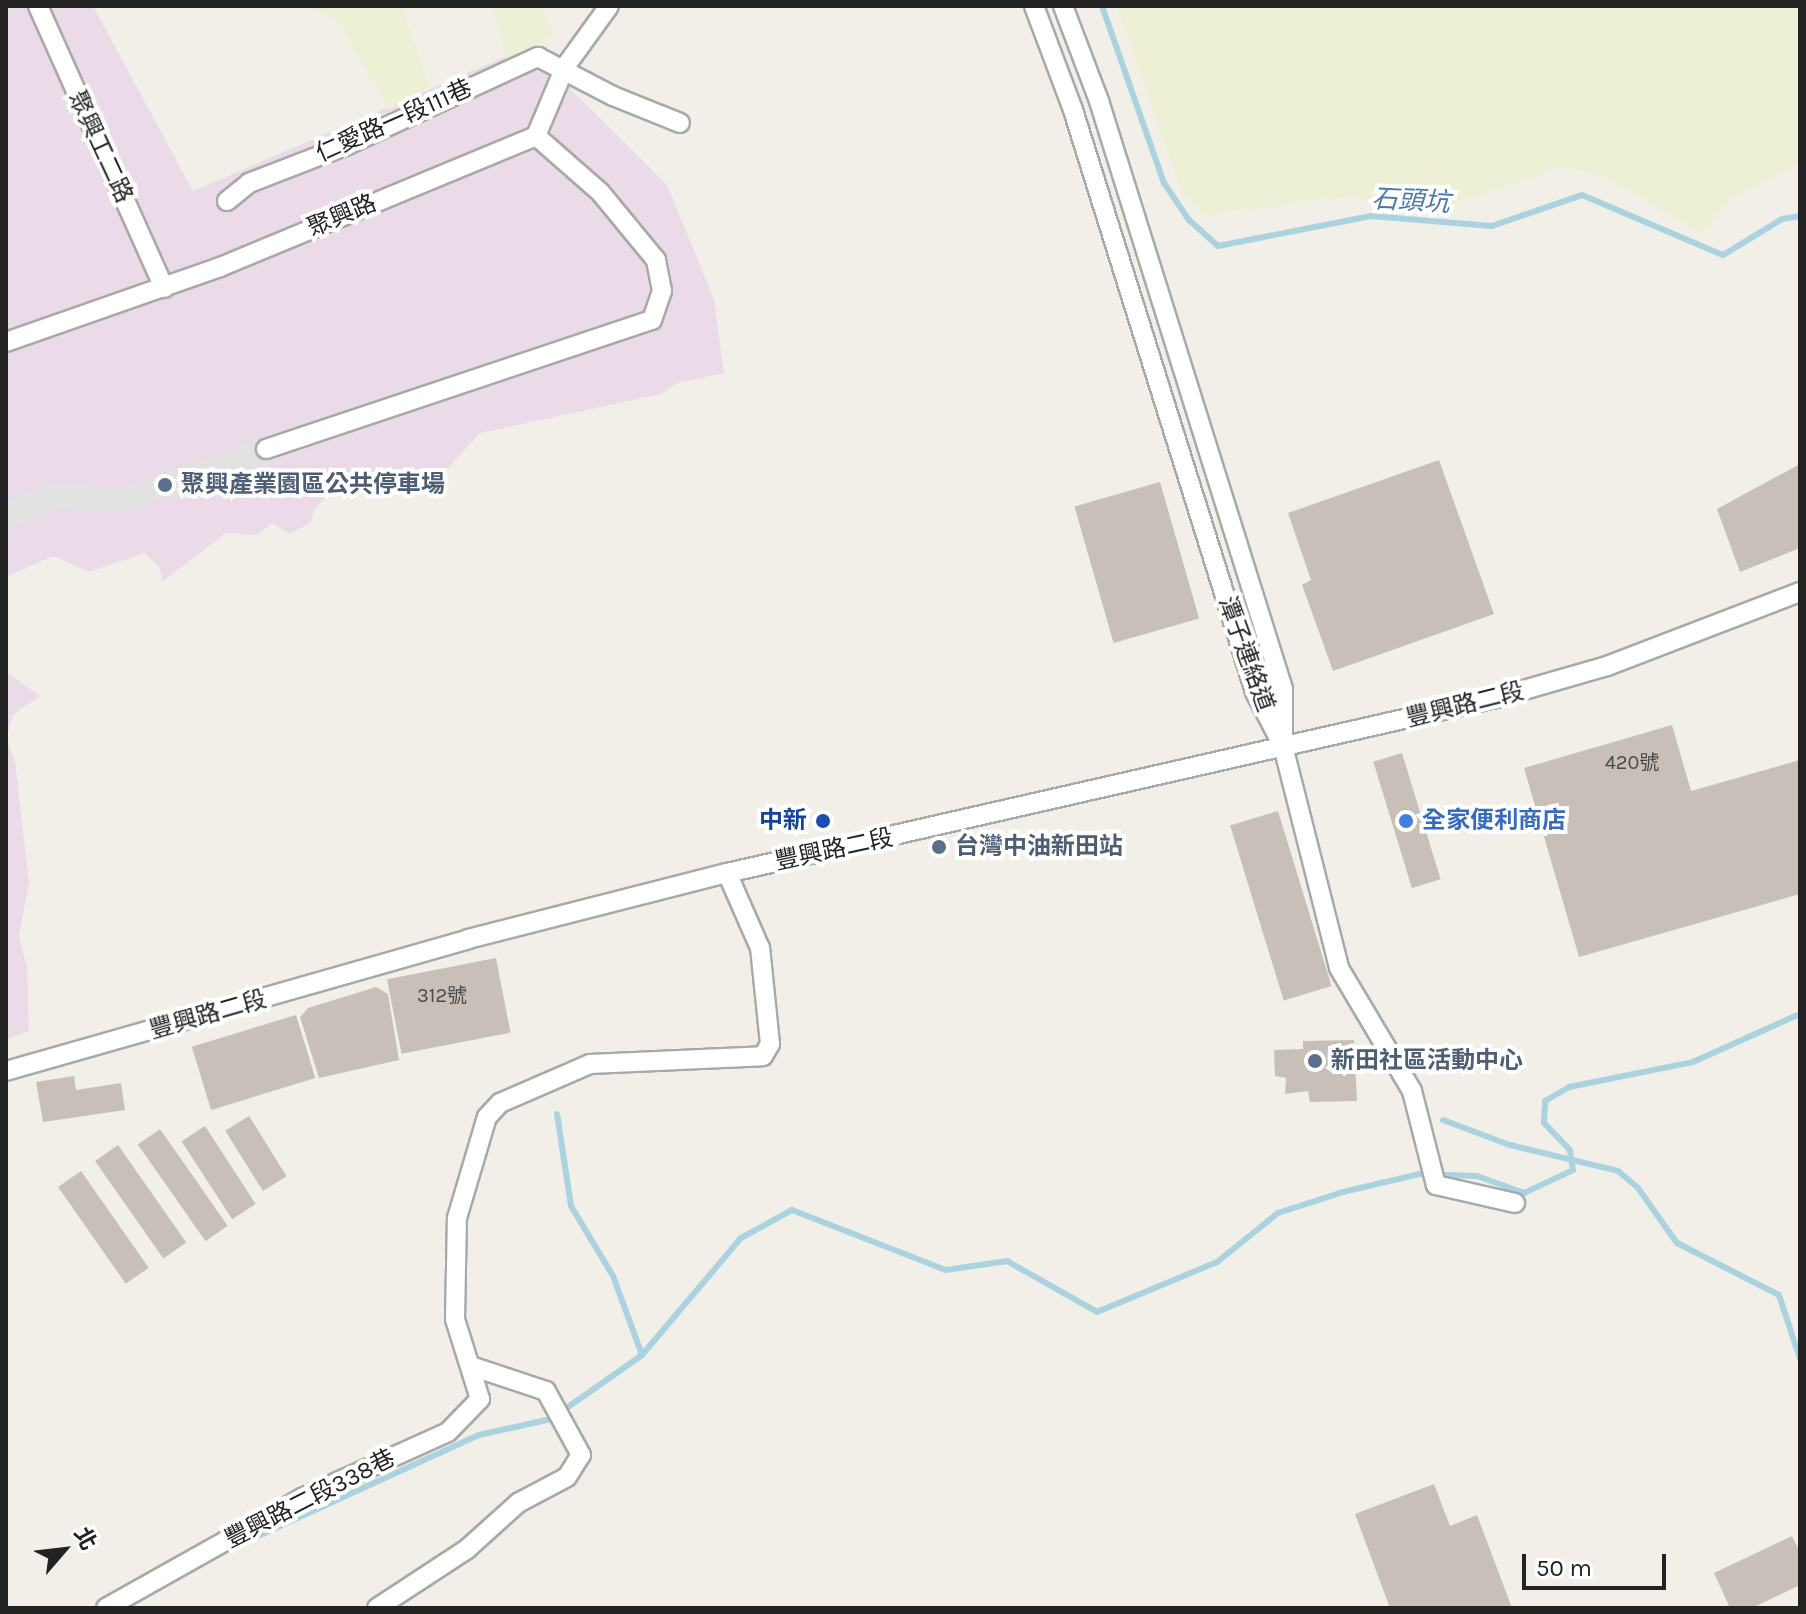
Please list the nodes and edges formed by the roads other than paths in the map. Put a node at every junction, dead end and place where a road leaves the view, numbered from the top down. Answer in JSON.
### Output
{"nodes":[{"id":1,"x":38,"y":6,"type":"edge"},
{"id":2,"x":609,"y":6,"type":"edge"},
{"id":3,"x":1034,"y":6,"type":"edge"},
{"id":4,"x":1063,"y":6,"type":"edge"},
{"id":5,"x":565,"y":67,"type":"junction"},
{"id":6,"x":680,"y":123,"type":"dead end"},
{"id":7,"x":536,"y":136,"type":"junction"},
{"id":8,"x":227,"y":201,"type":"dead end"},
{"id":9,"x":164,"y":288,"type":"junction"},
{"id":10,"x":6,"y":342,"type":"edge"},
{"id":11,"x":266,"y":449,"type":"dead end"},
{"id":12,"x":1800,"y":592,"type":"edge"},
{"id":13,"x":1283,"y":746,"type":"junction"},
{"id":14,"x":727,"y":873,"type":"junction"},
{"id":15,"x":6,"y":1071,"type":"edge"},
{"id":16,"x":1515,"y":1203,"type":"dead end"},
{"id":17,"x":474,"y":1367,"type":"junction"},
{"id":18,"x":106,"y":1608,"type":"edge"},
{"id":19,"x":377,"y":1608,"type":"edge"}],
"edges":[{"from":1,"to":9,"type":"street","name":"聚興工二路"},
{"from":2,"to":5,"type":"street"},
{"from":3,"to":13,"type":"street","name":"潭子連絡道"},
{"from":4,"to":13,"type":"street","name":"潭子連絡道"},
{"from":5,"to":6,"type":"street"},
{"from":5,"to":7,"type":"street"},
{"from":5,"to":8,"type":"street","name":"仁愛路一段111巷"},
{"from":7,"to":9,"type":"street","name":"聚興路"},
{"from":7,"to":11,"type":"street"},
{"from":9,"to":10,"type":"street","name":"聚興路"},
{"from":12,"to":13,"type":"street","name":"豐興路二段"},
{"from":13,"to":14,"type":"street","name":"豐興路二段"},
{"from":13,"to":16,"type":"street"},
{"from":14,"to":15,"type":"street","name":"豐興路二段"},
{"from":14,"to":17,"type":"street","name":"豐興路二段338巷"},
{"from":17,"to":18,"type":"street","name":"豐興路二段338巷"},
{"from":17,"to":19,"type":"street"}]}
